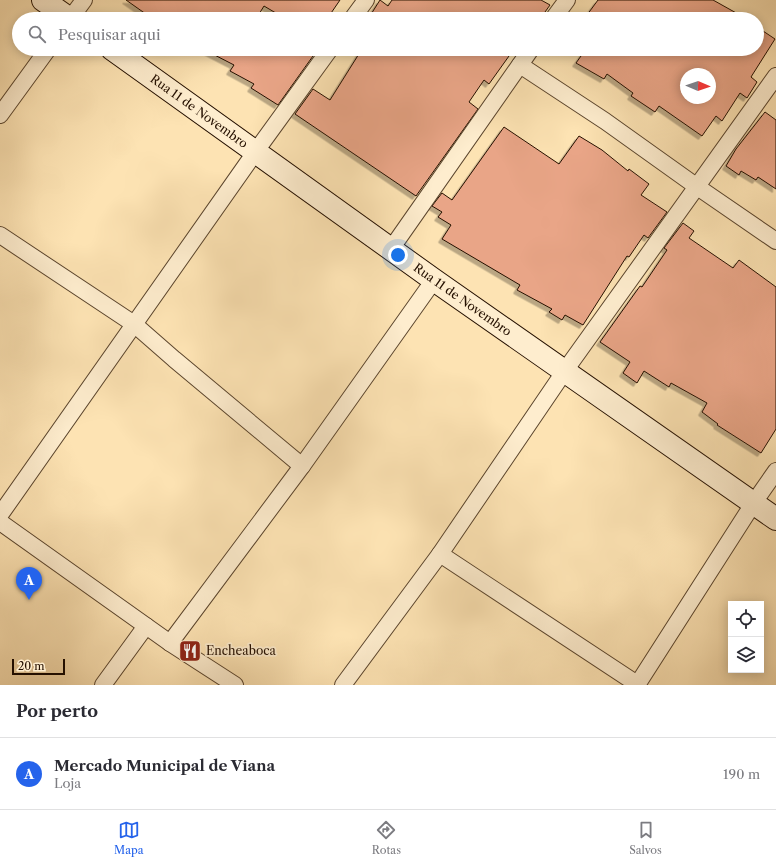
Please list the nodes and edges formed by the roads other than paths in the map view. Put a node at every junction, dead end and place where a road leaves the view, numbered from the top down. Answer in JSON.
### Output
{"nodes":[{"id":1,"x":43,"y":0,"type":"edge"},
{"id":2,"x":84,"y":0,"type":"edge"},
{"id":3,"x":366,"y":0,"type":"edge"},
{"id":4,"x":567,"y":0,"type":"edge"},
{"id":5,"x":60,"y":12,"type":"edge"},
{"id":6,"x":75,"y":12,"type":"edge"},
{"id":7,"x":357,"y":12,"type":"edge"},
{"id":8,"x":558,"y":12,"type":"edge"},
{"id":9,"x":43,"y":56,"type":"edge"},
{"id":10,"x":122,"y":56,"type":"edge"},
{"id":11,"x":325,"y":56,"type":"edge"},
{"id":12,"x":527,"y":56,"type":"edge"},
{"id":13,"x":520,"y":65,"type":"junction"},
{"id":14,"x":776,"y":76,"type":"edge"},
{"id":15,"x":0,"y":115,"type":"edge"},
{"id":16,"x":256,"y":151,"type":"junction"},
{"id":17,"x":696,"y":186,"type":"junction"},
{"id":18,"x":0,"y":235,"type":"edge"},
{"id":19,"x":776,"y":241,"type":"edge"},
{"id":20,"x":391,"y":249,"type":"junction"},
{"id":21,"x":434,"y":280,"type":"junction"},
{"id":22,"x":134,"y":324,"type":"junction"},
{"id":23,"x":564,"y":372,"type":"junction"},
{"id":24,"x":302,"y":466,"type":"junction"},
{"id":25,"x":776,"y":471,"type":"edge"},
{"id":26,"x":753,"y":504,"type":"junction"},
{"id":27,"x":0,"y":515,"type":"edge"},
{"id":28,"x":776,"y":519,"type":"edge"},
{"id":29,"x":0,"y":522,"type":"edge"},
{"id":30,"x":440,"y":554,"type":"junction"},
{"id":31,"x":146,"y":626,"type":"junction"},
{"id":32,"x":170,"y":643,"type":"junction"},
{"id":33,"x":103,"y":685,"type":"edge"},
{"id":34,"x":235,"y":685,"type":"edge"},
{"id":35,"x":343,"y":685,"type":"edge"},
{"id":36,"x":637,"y":685,"type":"edge"}],
"edges":[{"from":1,"to":5,"type":"main road"},
{"from":2,"to":6,"type":"street"},
{"from":3,"to":7,"type":"street"},
{"from":4,"to":8,"type":"street"},
{"from":9,"to":15,"type":"street"},
{"from":10,"to":16,"type":"main road","name":"Rua 11 de Novembro"},
{"from":11,"to":16,"type":"street"},
{"from":12,"to":13,"type":"street"},
{"from":13,"to":17,"type":"street"},
{"from":13,"to":20,"type":"street"},
{"from":14,"to":17,"type":"street"},
{"from":16,"to":20,"type":"main road","name":"Rua 11 de Novembro"},
{"from":16,"to":22,"type":"street"},
{"from":17,"to":19,"type":"street"},
{"from":17,"to":23,"type":"street"},
{"from":18,"to":22,"type":"street"},
{"from":20,"to":21,"type":"main road","name":"Rua 11 de Novembro"},
{"from":21,"to":23,"type":"main road","name":"Rua 11 de Novembro"},
{"from":21,"to":24,"type":"street"},
{"from":22,"to":24,"type":"street"},
{"from":22,"to":27,"type":"street"},
{"from":23,"to":26,"type":"main road","name":"Rua 11 de Novembro"},
{"from":23,"to":30,"type":"street"},
{"from":24,"to":32,"type":"street"},
{"from":25,"to":26,"type":"street"},
{"from":26,"to":28,"type":"main road","name":"Rua 11 de Novembro"},
{"from":26,"to":36,"type":"street"},
{"from":29,"to":31,"type":"street"},
{"from":30,"to":35,"type":"street"},
{"from":30,"to":36,"type":"street"},
{"from":31,"to":32,"type":"street"},
{"from":31,"to":33,"type":"street"},
{"from":32,"to":34,"type":"street"}]}
